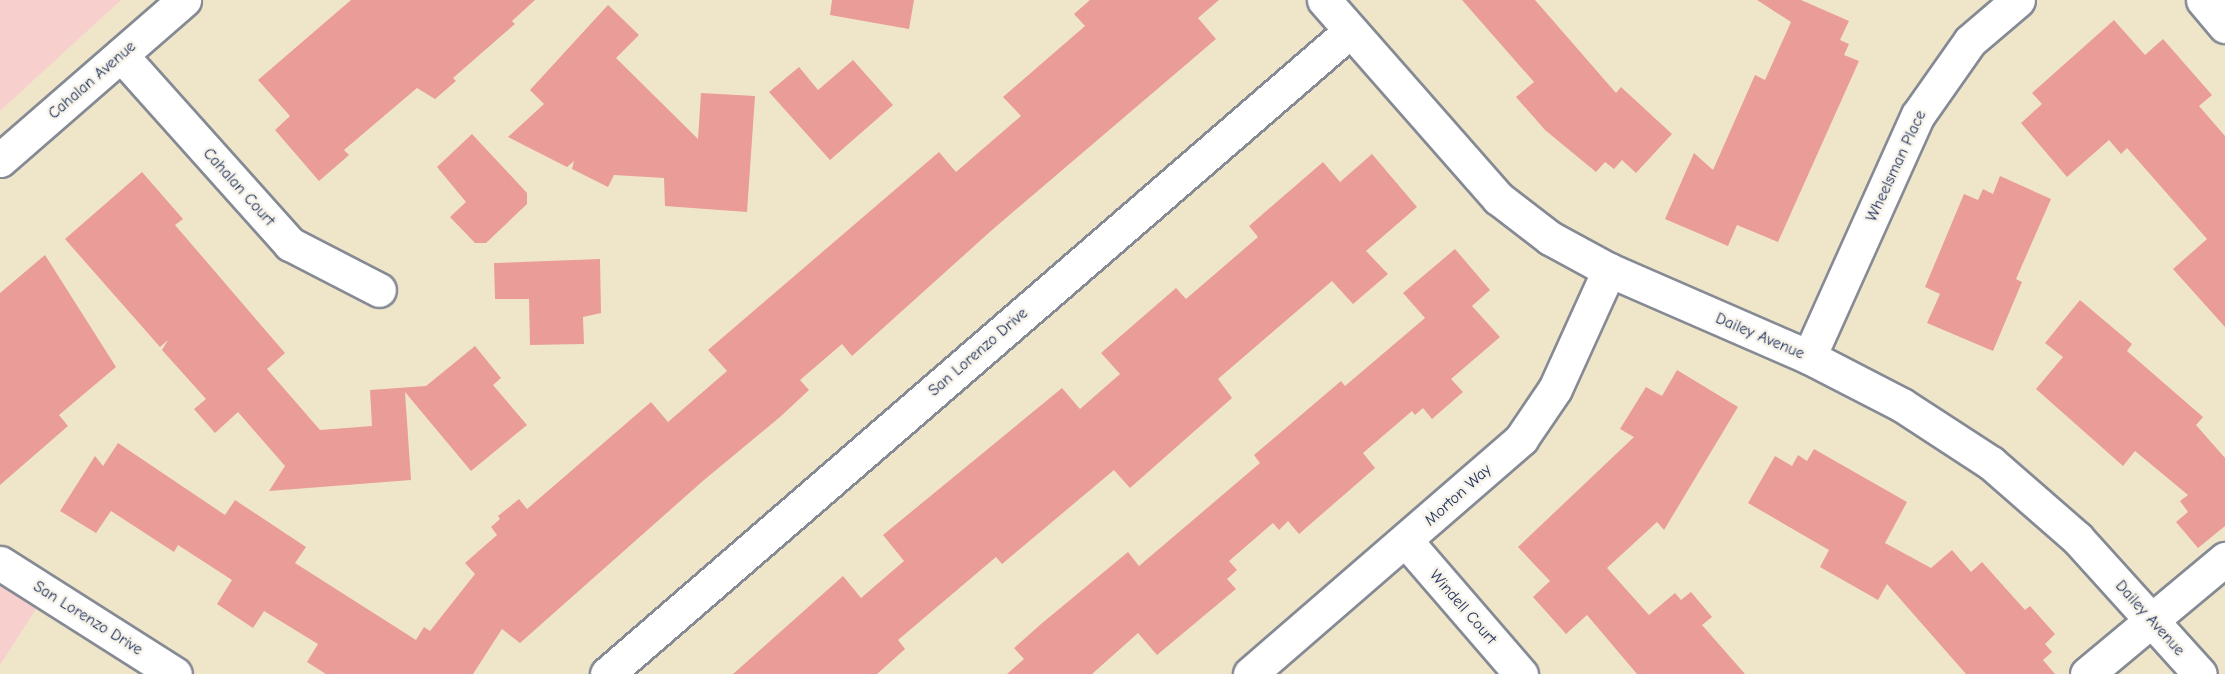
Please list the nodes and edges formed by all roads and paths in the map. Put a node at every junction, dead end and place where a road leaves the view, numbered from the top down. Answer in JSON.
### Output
{"nodes":[{"id":1,"x":184,"y":0,"type":"edge"},
{"id":2,"x":1323,"y":0,"type":"edge"},
{"id":3,"x":2018,"y":0,"type":"edge"},
{"id":4,"x":2203,"y":0,"type":"edge"},
{"id":5,"x":2225,"y":26,"type":"edge"},
{"id":6,"x":1350,"y":31,"type":"junction"},
{"id":7,"x":121,"y":55,"type":"junction"},
{"id":8,"x":0,"y":160,"type":"edge"},
{"id":9,"x":1609,"y":270,"type":"junction"},
{"id":10,"x":379,"y":290,"type":"dead end"},
{"id":11,"x":1809,"y":357,"type":"junction"},
{"id":12,"x":1406,"y":541,"type":"junction"},
{"id":13,"x":2225,"y":559,"type":"edge"},
{"id":14,"x":0,"y":563,"type":"edge"},
{"id":15,"x":2153,"y":621,"type":"junction"},
{"id":16,"x":176,"y":674,"type":"edge"},
{"id":17,"x":606,"y":674,"type":"edge"},
{"id":18,"x":1250,"y":674,"type":"edge"},
{"id":19,"x":1521,"y":674,"type":"edge"},
{"id":20,"x":2087,"y":674,"type":"edge"},
{"id":21,"x":2200,"y":674,"type":"edge"}],
"edges":[{"from":1,"to":7,"type":"street","name":"Cahalan Avenue"},
{"from":2,"to":6,"type":"street","name":"Dailey Avenue"},
{"from":3,"to":11,"type":"street","name":"Wheelsman Place"},
{"from":4,"to":5,"type":"street"},
{"from":6,"to":9,"type":"street","name":"Dailey Avenue"},
{"from":6,"to":17,"type":"street","name":"San Lorenzo Drive"},
{"from":7,"to":8,"type":"street","name":"Cahalan Avenue"},
{"from":7,"to":10,"type":"street","name":"Cahalan Court"},
{"from":9,"to":11,"type":"street","name":"Dailey Avenue"},
{"from":9,"to":12,"type":"street","name":"Morton Way"},
{"from":11,"to":15,"type":"street","name":"Dailey Avenue"},
{"from":12,"to":18,"type":"street","name":"Morton Way"},
{"from":12,"to":19,"type":"street","name":"Windell Court"},
{"from":13,"to":15,"type":"street"},
{"from":14,"to":16,"type":"street","name":"San Lorenzo Drive"},
{"from":15,"to":20,"type":"street"},
{"from":15,"to":21,"type":"street","name":"Dailey Avenue"}]}
